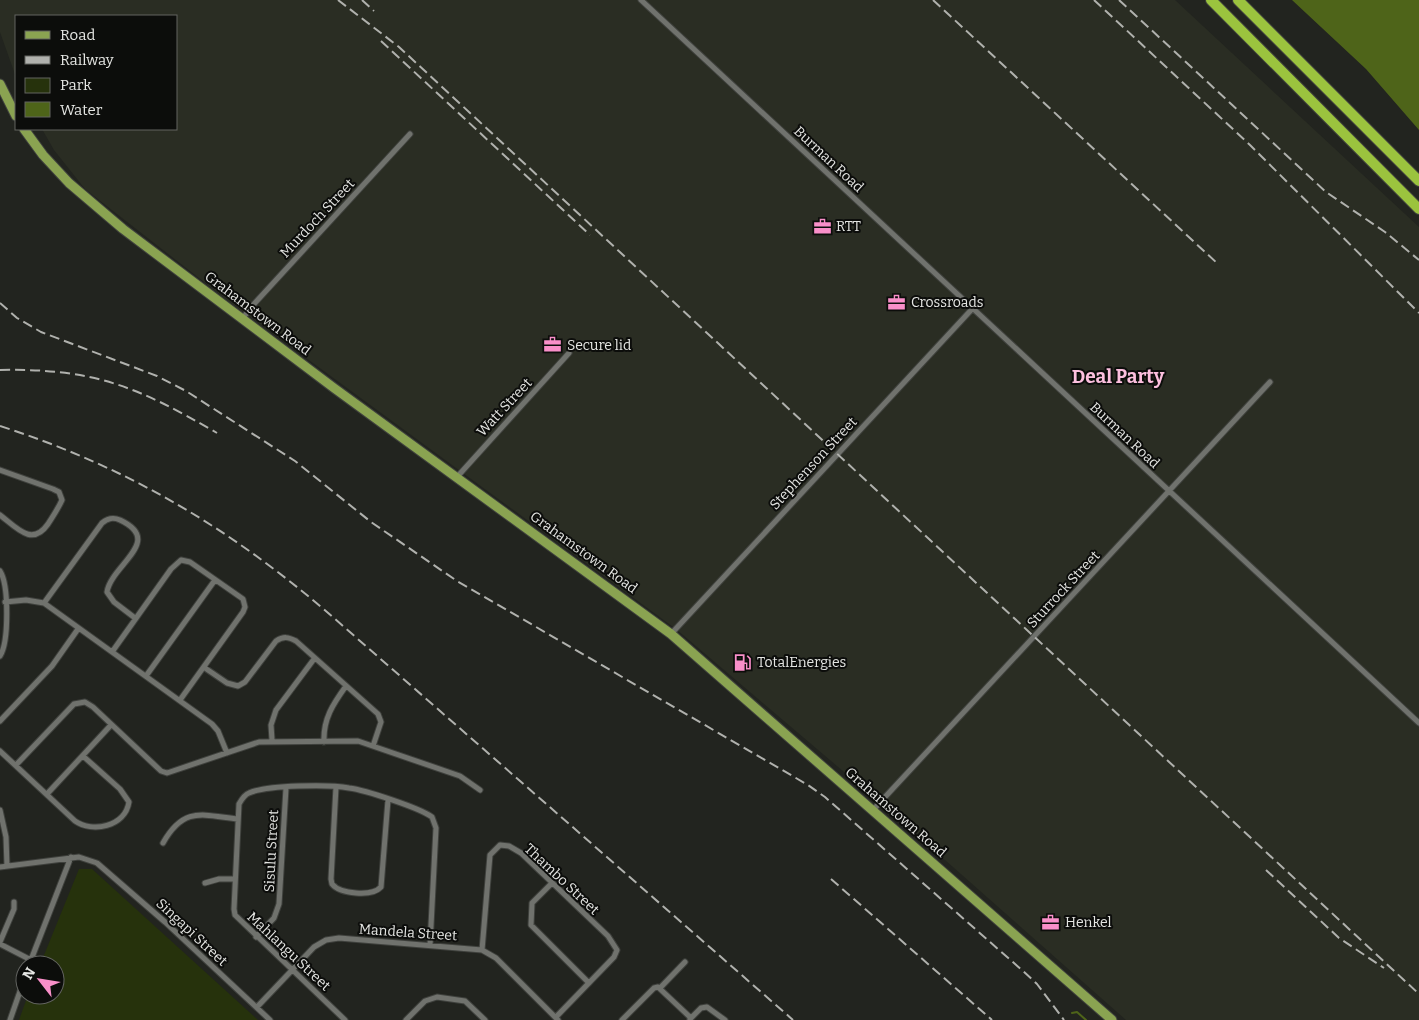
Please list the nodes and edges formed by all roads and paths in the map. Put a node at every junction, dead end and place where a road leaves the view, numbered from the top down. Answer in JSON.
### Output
{"nodes":[{"id":1,"x":640,"y":0,"type":"edge"},
{"id":2,"x":1211,"y":0,"type":"edge"},
{"id":3,"x":1238,"y":0,"type":"edge"},
{"id":4,"x":0,"y":84,"type":"edge"},
{"id":5,"x":15,"y":114,"type":"edge"},
{"id":6,"x":25,"y":130,"type":"edge"},
{"id":7,"x":410,"y":134,"type":"dead end"},
{"id":8,"x":1419,"y":181,"type":"edge"},
{"id":9,"x":1419,"y":208,"type":"edge"},
{"id":10,"x":973,"y":308,"type":"junction"},
{"id":11,"x":242,"y":319,"type":"junction"},
{"id":12,"x":570,"y":353,"type":"dead end"},
{"id":13,"x":1270,"y":382,"type":"dead end"},
{"id":14,"x":2,"y":470,"type":"edge"},
{"id":15,"x":457,"y":477,"type":"junction"},
{"id":16,"x":0,"y":478,"type":"edge"},
{"id":17,"x":1169,"y":490,"type":"junction"},
{"id":18,"x":0,"y":515,"type":"edge"},
{"id":19,"x":0,"y":571,"type":"edge"},
{"id":20,"x":215,"y":580,"type":"junction"},
{"id":21,"x":5,"y":602,"type":"junction"},
{"id":22,"x":44,"y":603,"type":"junction"},
{"id":23,"x":136,"y":618,"type":"junction"},
{"id":24,"x":78,"y":629,"type":"junction"},
{"id":25,"x":671,"y":634,"type":"junction"},
{"id":26,"x":112,"y":652,"type":"junction"},
{"id":27,"x":0,"y":656,"type":"edge"},
{"id":28,"x":314,"y":659,"type":"junction"},
{"id":29,"x":205,"y":668,"type":"junction"},
{"id":30,"x":146,"y":676,"type":"junction"},
{"id":31,"x":346,"y":686,"type":"junction"},
{"id":32,"x":180,"y":700,"type":"junction"},
{"id":33,"x":0,"y":721,"type":"edge"},
{"id":34,"x":1419,"y":722,"type":"edge"},
{"id":35,"x":111,"y":725,"type":"junction"},
{"id":36,"x":272,"y":740,"type":"junction"},
{"id":37,"x":324,"y":742,"type":"junction"},
{"id":38,"x":373,"y":746,"type":"junction"},
{"id":39,"x":0,"y":751,"type":"edge"},
{"id":40,"x":227,"y":753,"type":"junction"},
{"id":41,"x":83,"y":756,"type":"junction"},
{"id":42,"x":16,"y":765,"type":"junction"},
{"id":43,"x":336,"y":787,"type":"junction"},
{"id":44,"x":286,"y":788,"type":"junction"},
{"id":45,"x":480,"y":790,"type":"dead end"},
{"id":46,"x":46,"y":794,"type":"junction"},
{"id":47,"x":388,"y":800,"type":"junction"},
{"id":48,"x":0,"y":810,"type":"edge"},
{"id":49,"x":873,"y":810,"type":"junction"},
{"id":50,"x":238,"y":819,"type":"junction"},
{"id":51,"x":2,"y":826,"type":"edge"},
{"id":52,"x":163,"y":843,"type":"dead end"},
{"id":53,"x":71,"y":858,"type":"junction"},
{"id":54,"x":7,"y":866,"type":"junction"},
{"id":55,"x":0,"y":867,"type":"edge"},
{"id":56,"x":235,"y":879,"type":"junction"},
{"id":57,"x":205,"y":883,"type":"dead end"},
{"id":58,"x":552,"y":883,"type":"junction"},
{"id":59,"x":14,"y":902,"type":"dead end"},
{"id":60,"x":256,"y":937,"type":"junction"},
{"id":61,"x":0,"y":943,"type":"edge"},
{"id":62,"x":430,"y":945,"type":"junction"},
{"id":63,"x":482,"y":950,"type":"junction"},
{"id":64,"x":19,"y":955,"type":"edge"},
{"id":65,"x":33,"y":955,"type":"edge"},
{"id":66,"x":685,"y":962,"type":"dead end"},
{"id":67,"x":293,"y":969,"type":"junction"},
{"id":68,"x":589,"y":983,"type":"junction"},
{"id":69,"x":660,"y":988,"type":"junction"},
{"id":70,"x":15,"y":1005,"type":"edge"},
{"id":71,"x":257,"y":1008,"type":"junction"},
{"id":72,"x":410,"y":1019,"type":"edge"},
{"id":73,"x":557,"y":1019,"type":"edge"},
{"id":74,"x":690,"y":1019,"type":"edge"},
{"id":75,"x":10,"y":1020,"type":"edge"},
{"id":76,"x":270,"y":1020,"type":"edge"},
{"id":77,"x":345,"y":1020,"type":"edge"},
{"id":78,"x":485,"y":1020,"type":"edge"},
{"id":79,"x":622,"y":1020,"type":"edge"},
{"id":80,"x":725,"y":1020,"type":"edge"},
{"id":81,"x":1112,"y":1020,"type":"edge"}],
"edges":[{"from":1,"to":10,"type":"street","name":"Burman Road"},
{"from":2,"to":9,"type":"highway"},
{"from":3,"to":8,"type":"highway"},
{"from":4,"to":5,"type":"main road"},
{"from":6,"to":11,"type":"main road","name":"Grahamstown Road"},
{"from":7,"to":11,"type":"street","name":"Murdoch Street"},
{"from":10,"to":17,"type":"street","name":"Burman Road"},
{"from":10,"to":25,"type":"street","name":"Stephenson Street"},
{"from":11,"to":15,"type":"main road","name":"Grahamstown Road"},
{"from":12,"to":15,"type":"street","name":"Watt Street"},
{"from":13,"to":17,"type":"street","name":"Sturrock Street"},
{"from":14,"to":16,"type":"street"},
{"from":14,"to":18,"type":"street"},
{"from":15,"to":25,"type":"main road","name":"Grahamstown Road"},
{"from":17,"to":34,"type":"street","name":"Burman Road"},
{"from":17,"to":49,"type":"street","name":"Sturrock Street"},
{"from":19,"to":21,"type":"street"},
{"from":20,"to":23,"type":"street"},
{"from":20,"to":29,"type":"street"},
{"from":20,"to":30,"type":"street"},
{"from":21,"to":22,"type":"street"},
{"from":21,"to":27,"type":"street"},
{"from":22,"to":23,"type":"street"},
{"from":22,"to":24,"type":"street"},
{"from":23,"to":26,"type":"street"},
{"from":24,"to":26,"type":"street"},
{"from":24,"to":33,"type":"street"},
{"from":25,"to":49,"type":"main road","name":"Grahamstown Road"},
{"from":26,"to":30,"type":"street"},
{"from":28,"to":29,"type":"street"},
{"from":28,"to":31,"type":"street"},
{"from":28,"to":36,"type":"street"},
{"from":29,"to":32,"type":"street"},
{"from":30,"to":32,"type":"street"},
{"from":31,"to":37,"type":"street"},
{"from":31,"to":38,"type":"street"},
{"from":32,"to":40,"type":"street"},
{"from":35,"to":40,"type":"street"},
{"from":35,"to":41,"type":"street"},
{"from":35,"to":42,"type":"street"},
{"from":36,"to":37,"type":"street"},
{"from":36,"to":40,"type":"street"},
{"from":37,"to":38,"type":"street"},
{"from":38,"to":45,"type":"street"},
{"from":39,"to":42,"type":"street"},
{"from":41,"to":46,"type":"street"},
{"from":41,"to":46,"type":"street"},
{"from":42,"to":46,"type":"street"},
{"from":43,"to":44,"type":"street","name":"Mahlangu Street"},
{"from":43,"to":47,"type":"street","name":"Mahlangu Street"},
{"from":43,"to":47,"type":"street"},
{"from":44,"to":50,"type":"street","name":"Mahlangu Street"},
{"from":44,"to":60,"type":"street","name":"Sisulu Street"},
{"from":47,"to":62,"type":"street","name":"Mahlangu Street"},
{"from":48,"to":51,"type":"street"},
{"from":49,"to":81,"type":"main road","name":"Grahamstown Road"},
{"from":50,"to":52,"type":"street"},
{"from":50,"to":56,"type":"street","name":"Mahlangu Street"},
{"from":51,"to":54,"type":"street"},
{"from":53,"to":54,"type":"street"},
{"from":53,"to":65,"type":"street"},
{"from":53,"to":71,"type":"street","name":"Singapi Street"},
{"from":54,"to":55,"type":"street"},
{"from":56,"to":57,"type":"street"},
{"from":56,"to":60,"type":"street","name":"Mahlangu Street"},
{"from":58,"to":63,"type":"street","name":"Thambo Street"},
{"from":58,"to":68,"type":"street"},
{"from":58,"to":68,"type":"street","name":"Thambo Street"},
{"from":59,"to":61,"type":"street"},
{"from":60,"to":67,"type":"street","name":"Mahlangu Street"},
{"from":61,"to":64,"type":"street"},
{"from":62,"to":63,"type":"street","name":"Mandela Street"},
{"from":62,"to":67,"type":"street","name":"Mandela Street"},
{"from":63,"to":73,"type":"street","name":"Mandela Street"},
{"from":66,"to":69,"type":"street"},
{"from":67,"to":71,"type":"street","name":"Mandela Street"},
{"from":67,"to":77,"type":"street","name":"Mahlangu Street"},
{"from":68,"to":73,"type":"street","name":"Thambo Street"},
{"from":69,"to":74,"type":"street"},
{"from":69,"to":79,"type":"street"},
{"from":70,"to":75,"type":"street"},
{"from":71,"to":76,"type":"street","name":"Singapi Street"},
{"from":72,"to":78,"type":"street"},
{"from":74,"to":80,"type":"street"}]}
